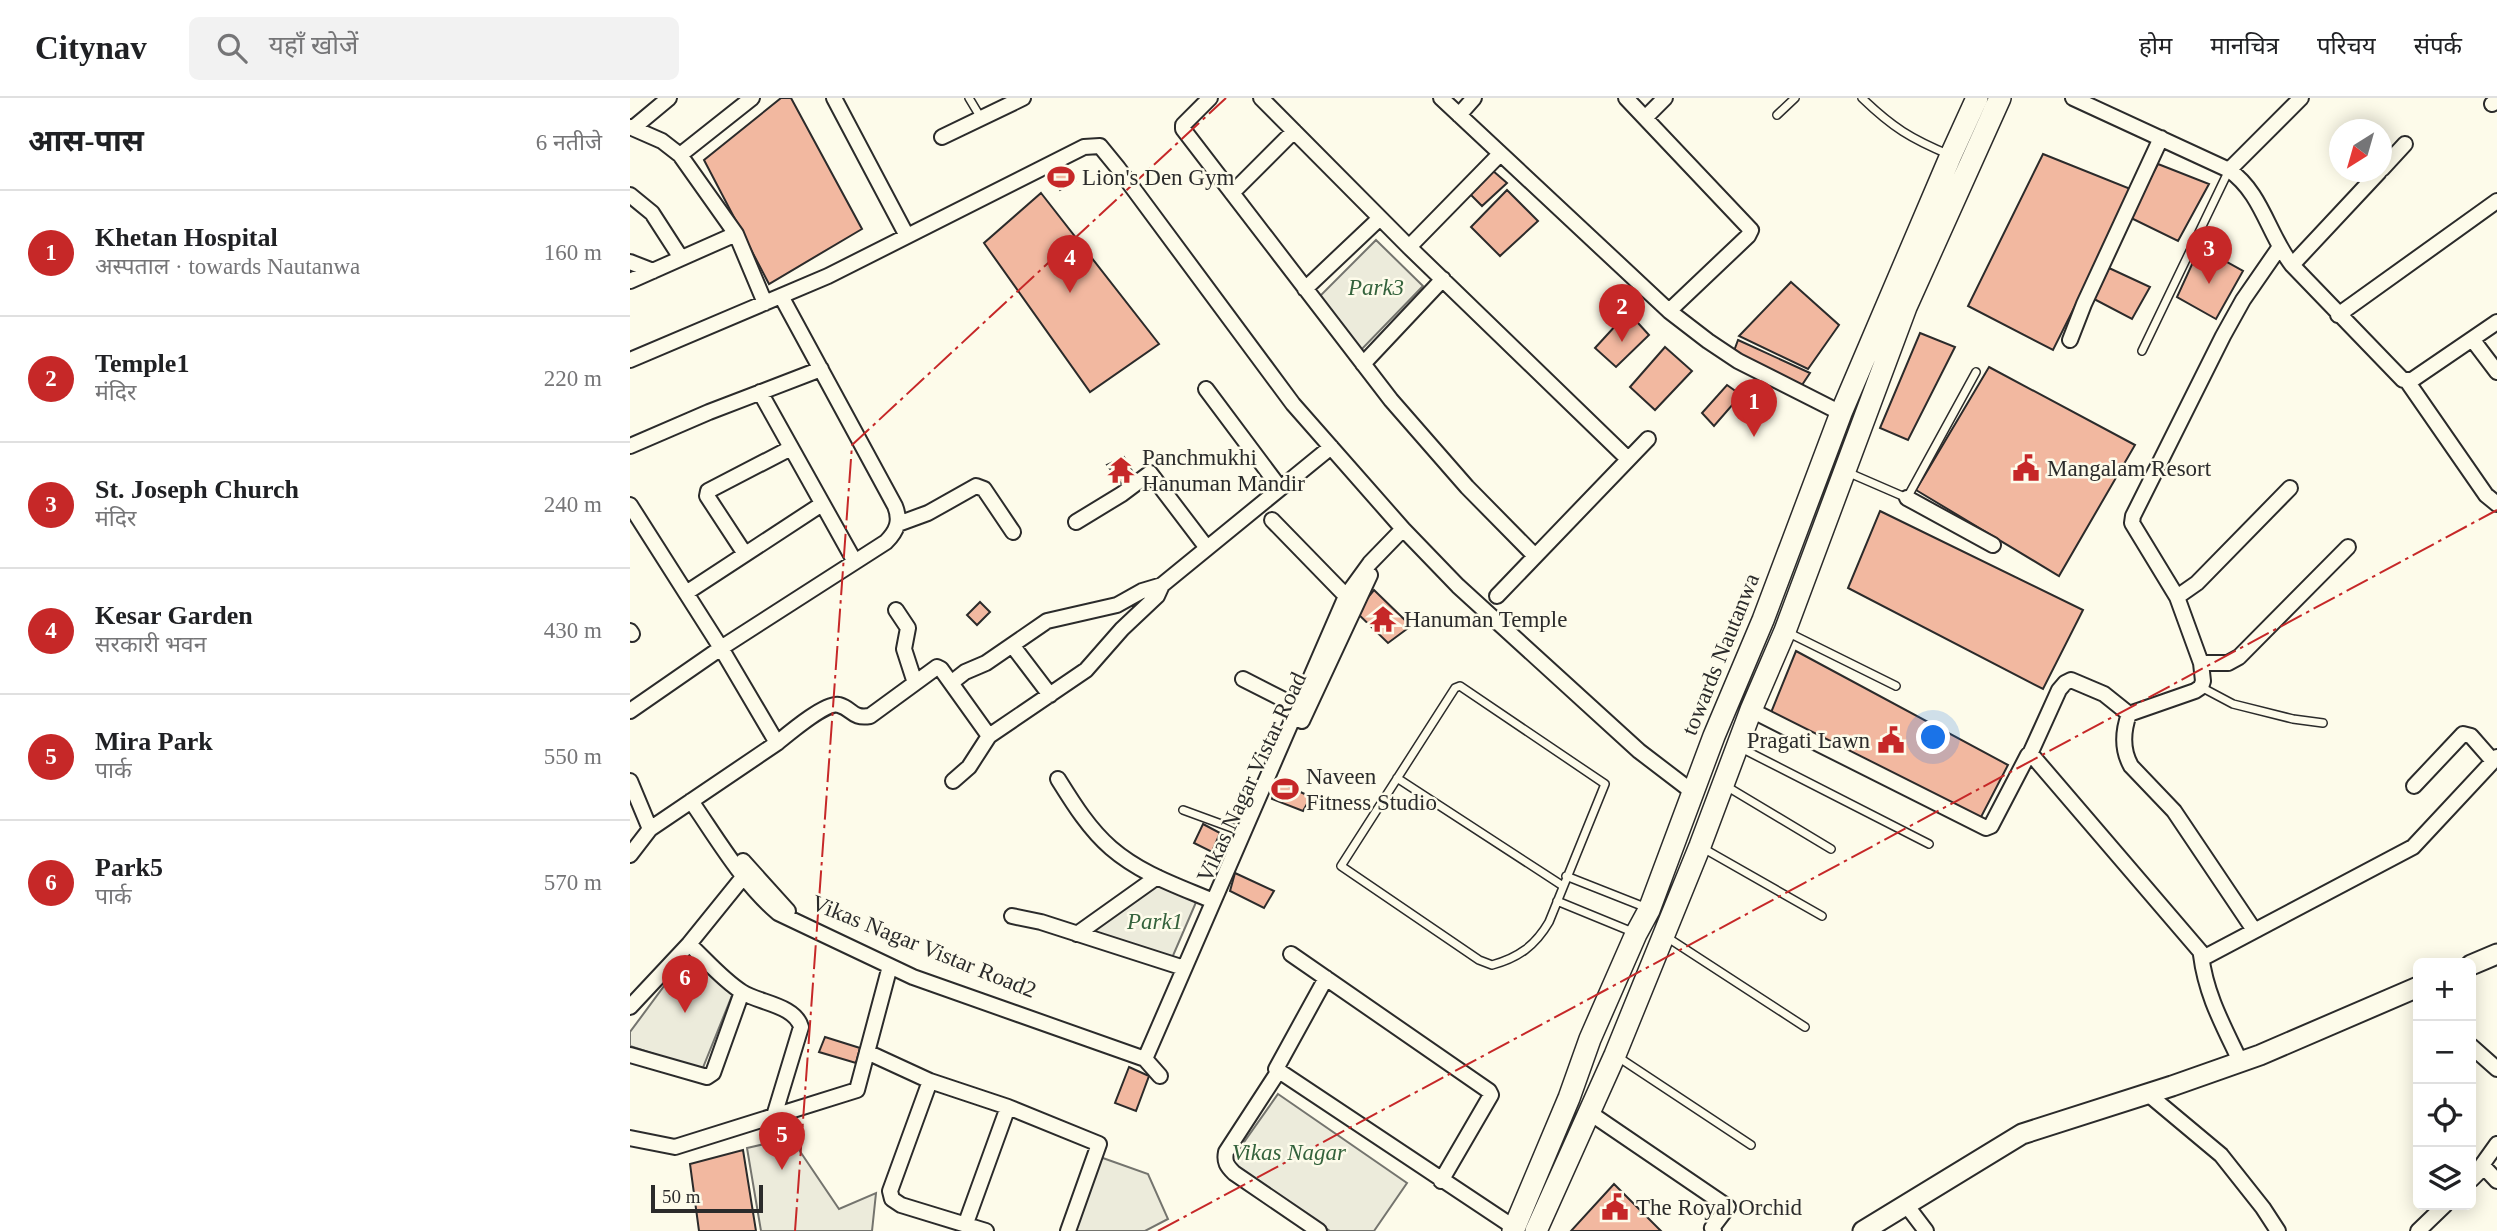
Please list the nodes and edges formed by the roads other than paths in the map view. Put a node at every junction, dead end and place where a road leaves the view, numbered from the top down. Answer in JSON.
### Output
{"nodes":[{"id":1,"x":669,"y":98,"type":"edge"},
{"id":2,"x":752,"y":98,"type":"edge"},
{"id":3,"x":834,"y":98,"type":"edge"},
{"id":4,"x":970,"y":98,"type":"edge"},
{"id":5,"x":1023,"y":98,"type":"edge"},
{"id":6,"x":1210,"y":98,"type":"edge"},
{"id":7,"x":1261,"y":98,"type":"edge"},
{"id":8,"x":1441,"y":98,"type":"edge"},
{"id":9,"x":1474,"y":98,"type":"edge"},
{"id":10,"x":1626,"y":98,"type":"edge"},
{"id":11,"x":1665,"y":98,"type":"edge"},
{"id":12,"x":1795,"y":98,"type":"edge"},
{"id":13,"x":1862,"y":98,"type":"edge"},
{"id":14,"x":1978,"y":98,"type":"edge"},
{"id":15,"x":2000,"y":98,"type":"edge"},
{"id":16,"x":2073,"y":98,"type":"edge"},
{"id":17,"x":2301,"y":98,"type":"edge"},
{"id":18,"x":1459,"y":115,"type":"junction"},
{"id":19,"x":1777,"y":115,"type":"dead end"},
{"id":20,"x":1646,"y":118,"type":"junction"},
{"id":21,"x":981,"y":119,"type":"junction"},
{"id":22,"x":631,"y":127,"type":"edge"},
{"id":23,"x":1294,"y":131,"type":"junction"},
{"id":24,"x":942,"y":137,"type":"dead end"},
{"id":25,"x":2161,"y":138,"type":"junction"},
{"id":26,"x":2405,"y":144,"type":"dead end"},
{"id":27,"x":1500,"y":154,"type":"junction"},
{"id":28,"x":680,"y":155,"type":"junction"},
{"id":29,"x":1951,"y":155,"type":"junction"},
{"id":30,"x":2392,"y":158,"type":"edge"},
{"id":31,"x":2229,"y":170,"type":"junction"},
{"id":32,"x":2369,"y":182,"type":"edge"},
{"id":33,"x":1232,"y":193,"type":"junction"},
{"id":34,"x":630,"y":195,"type":"edge"},
{"id":35,"x":2497,"y":201,"type":"edge"},
{"id":36,"x":1380,"y":218,"type":"junction"},
{"id":37,"x":736,"y":234,"type":"junction"},
{"id":38,"x":907,"y":236,"type":"junction"},
{"id":39,"x":1409,"y":247,"type":"junction"},
{"id":40,"x":2279,"y":248,"type":"junction"},
{"id":41,"x":681,"y":258,"type":"junction"},
{"id":42,"x":630,"y":262,"type":"edge"},
{"id":43,"x":2292,"y":265,"type":"junction"},
{"id":44,"x":653,"y":271,"type":"junction"},
{"id":45,"x":1443,"y":279,"type":"junction"},
{"id":46,"x":630,"y":281,"type":"edge"},
{"id":47,"x":1305,"y":289,"type":"junction"},
{"id":48,"x":781,"y":296,"type":"junction"},
{"id":49,"x":765,"y":303,"type":"junction"},
{"id":50,"x":1669,"y":310,"type":"junction"},
{"id":51,"x":2338,"y":315,"type":"junction"},
{"id":52,"x":2497,"y":322,"type":"edge"},
{"id":53,"x":2070,"y":340,"type":"dead end"},
{"id":54,"x":2472,"y":340,"type":"junction"},
{"id":55,"x":2142,"y":351,"type":"dead end"},
{"id":56,"x":630,"y":360,"type":"edge"},
{"id":57,"x":1363,"y":364,"type":"junction"},
{"id":58,"x":821,"y":369,"type":"junction"},
{"id":59,"x":1976,"y":372,"type":"dead end"},
{"id":60,"x":2497,"y":372,"type":"edge"},
{"id":61,"x":2407,"y":381,"type":"junction"},
{"id":62,"x":1206,"y":389,"type":"dead end"},
{"id":63,"x":760,"y":392,"type":"junction"},
{"id":64,"x":1842,"y":413,"type":"junction"},
{"id":65,"x":1648,"y":439,"type":"dead end"},
{"id":66,"x":630,"y":446,"type":"edge"},
{"id":67,"x":1331,"y":447,"type":"junction"},
{"id":68,"x":790,"y":448,"type":"junction"},
{"id":69,"x":1628,"y":459,"type":"junction"},
{"id":70,"x":1843,"y":471,"type":"junction"},
{"id":71,"x":1280,"y":488,"type":"junction"},
{"id":72,"x":2290,"y":488,"type":"dead end"},
{"id":73,"x":1907,"y":498,"type":"junction"},
{"id":74,"x":822,"y":503,"type":"junction"},
{"id":75,"x":2497,"y":504,"type":"edge"},
{"id":76,"x":631,"y":510,"type":"edge"},
{"id":77,"x":1272,"y":520,"type":"dead end"},
{"id":78,"x":1076,"y":522,"type":"dead end"},
{"id":79,"x":898,"y":524,"type":"junction"},
{"id":80,"x":1403,"y":529,"type":"junction"},
{"id":81,"x":1013,"y":532,"type":"dead end"},
{"id":82,"x":1993,"y":545,"type":"dead end"},
{"id":83,"x":2348,"y":547,"type":"dead end"},
{"id":84,"x":1207,"y":548,"type":"junction"},
{"id":85,"x":1380,"y":553,"type":"junction"},
{"id":86,"x":745,"y":554,"type":"junction"},
{"id":87,"x":1535,"y":556,"type":"junction"},
{"id":88,"x":855,"y":562,"type":"junction"},
{"id":89,"x":1162,"y":585,"type":"junction"},
{"id":90,"x":686,"y":593,"type":"junction"},
{"id":91,"x":1346,"y":596,"type":"junction"},
{"id":92,"x":1497,"y":596,"type":"dead end"},
{"id":93,"x":2176,"y":597,"type":"junction"},
{"id":94,"x":896,"y":610,"type":"dead end"},
{"id":95,"x":1785,"y":631,"type":"junction"},
{"id":96,"x":1012,"y":645,"type":"junction"},
{"id":97,"x":722,"y":648,"type":"junction"},
{"id":98,"x":2201,"y":663,"type":"junction"},
{"id":99,"x":1243,"y":679,"type":"dead end"},
{"id":100,"x":915,"y":683,"type":"junction"},
{"id":101,"x":951,"y":683,"type":"junction"},
{"id":102,"x":1896,"y":686,"type":"dead end"},
{"id":103,"x":2201,"y":687,"type":"junction"},
{"id":104,"x":1050,"y":695,"type":"junction"},
{"id":105,"x":1298,"y":707,"type":"junction"},
{"id":106,"x":1751,"y":710,"type":"junction"},
{"id":107,"x":630,"y":711,"type":"edge"},
{"id":108,"x":2129,"y":714,"type":"junction"},
{"id":109,"x":2323,"y":723,"type":"dead end"},
{"id":110,"x":989,"y":736,"type":"junction"},
{"id":111,"x":777,"y":743,"type":"junction"},
{"id":112,"x":1738,"y":747,"type":"junction"},
{"id":113,"x":2030,"y":754,"type":"junction"},
{"id":114,"x":2495,"y":759,"type":"edge"},
{"id":115,"x":1396,"y":778,"type":"junction"},
{"id":116,"x":1058,"y":779,"type":"dead end"},
{"id":117,"x":630,"y":781,"type":"edge"},
{"id":118,"x":953,"y":781,"type":"dead end"},
{"id":119,"x":1724,"y":785,"type":"junction"},
{"id":120,"x":2414,"y":786,"type":"dead end"},
{"id":121,"x":1694,"y":793,"type":"junction"},
{"id":122,"x":693,"y":805,"type":"junction"},
{"id":123,"x":1184,"y":810,"type":"dead end"},
{"id":124,"x":650,"y":829,"type":"junction"},
{"id":125,"x":1243,"y":832,"type":"junction"},
{"id":126,"x":1929,"y":844,"type":"dead end"},
{"id":127,"x":1700,"y":846,"type":"junction"},
{"id":128,"x":1831,"y":849,"type":"dead end"},
{"id":129,"x":630,"y":855,"type":"edge"},
{"id":130,"x":744,"y":876,"type":"junction"},
{"id":131,"x":1566,"y":876,"type":"junction"},
{"id":132,"x":1157,"y":877,"type":"junction"},
{"id":133,"x":1563,"y":886,"type":"junction"},
{"id":134,"x":1213,"y":901,"type":"junction"},
{"id":135,"x":1557,"y":901,"type":"junction"},
{"id":136,"x":1650,"y":909,"type":"junction"},
{"id":137,"x":1012,"y":916,"type":"dead end"},
{"id":138,"x":1822,"y":916,"type":"dead end"},
{"id":139,"x":797,"y":922,"type":"junction"},
{"id":140,"x":2254,"y":930,"type":"junction"},
{"id":141,"x":1077,"y":934,"type":"junction"},
{"id":142,"x":1636,"y":934,"type":"junction"},
{"id":143,"x":1664,"y":935,"type":"junction"},
{"id":144,"x":689,"y":944,"type":"junction"},
{"id":145,"x":1291,"y":954,"type":"dead end"},
{"id":146,"x":2497,"y":954,"type":"edge"},
{"id":147,"x":2201,"y":955,"type":"junction"},
{"id":148,"x":2476,"y":963,"type":"edge"},
{"id":149,"x":890,"y":966,"type":"junction"},
{"id":150,"x":1184,"y":968,"type":"junction"},
{"id":151,"x":1326,"y":978,"type":"junction"},
{"id":152,"x":742,"y":992,"type":"junction"},
{"id":153,"x":2413,"y":994,"type":"edge"},
{"id":154,"x":630,"y":1007,"type":"edge"},
{"id":155,"x":1805,"y":1027,"type":"dead end"},
{"id":156,"x":2476,"y":1050,"type":"edge"},
{"id":157,"x":867,"y":1052,"type":"junction"},
{"id":158,"x":630,"y":1055,"type":"edge"},
{"id":159,"x":1615,"y":1055,"type":"junction"},
{"id":160,"x":1139,"y":1057,"type":"junction"},
{"id":161,"x":2240,"y":1062,"type":"junction"},
{"id":162,"x":2497,"y":1069,"type":"edge"},
{"id":163,"x":1278,"y":1072,"type":"junction"},
{"id":164,"x":1160,"y":1076,"type":"dead end"},
{"id":165,"x":930,"y":1081,"type":"junction"},
{"id":166,"x":2148,"y":1094,"type":"junction"},
{"id":167,"x":1008,"y":1107,"type":"junction"},
{"id":168,"x":1590,"y":1113,"type":"junction"},
{"id":169,"x":774,"y":1116,"type":"junction"},
{"id":170,"x":630,"y":1138,"type":"edge"},
{"id":171,"x":2497,"y":1144,"type":"edge"},
{"id":172,"x":1751,"y":1145,"type":"dead end"},
{"id":173,"x":2483,"y":1168,"type":"junction"},
{"id":174,"x":2476,"y":1175,"type":"edge"},
{"id":175,"x":1441,"y":1181,"type":"junction"},
{"id":176,"x":2497,"y":1181,"type":"edge"},
{"id":177,"x":1907,"y":1206,"type":"junction"},
{"id":178,"x":2440,"y":1210,"type":"edge"},
{"id":179,"x":966,"y":1223,"type":"junction"},
{"id":180,"x":1514,"y":1230,"type":"edge"},
{"id":181,"x":986,"y":1231,"type":"edge"},
{"id":182,"x":1068,"y":1231,"type":"edge"},
{"id":183,"x":1319,"y":1231,"type":"edge"},
{"id":184,"x":1536,"y":1231,"type":"edge"},
{"id":185,"x":1714,"y":1231,"type":"edge"},
{"id":186,"x":1863,"y":1231,"type":"edge"},
{"id":187,"x":1926,"y":1231,"type":"edge"},
{"id":188,"x":2277,"y":1231,"type":"edge"},
{"id":189,"x":2418,"y":1231,"type":"edge"}],
"edges":[{"from":1,"to":22,"type":"street"},
{"from":2,"to":28,"type":"street"},
{"from":3,"to":38,"type":"street"},
{"from":4,"to":21,"type":"lane"},
{"from":5,"to":21,"type":"street"},
{"from":6,"to":33,"type":"street"},
{"from":7,"to":23,"type":"street"},
{"from":8,"to":18,"type":"street"},
{"from":9,"to":18,"type":"street"},
{"from":10,"to":20,"type":"street"},
{"from":11,"to":20,"type":"street"},
{"from":12,"to":19,"type":"lane"},
{"from":13,"to":29,"type":"lane"},
{"from":14,"to":29,"type":"main road","name":"towards Nautanwa"},
{"from":15,"to":70,"type":"main road"},
{"from":16,"to":25,"type":"street"},
{"from":17,"to":31,"type":"street"},
{"from":18,"to":27,"type":"street"},
{"from":20,"to":50,"type":"street"},
{"from":21,"to":24,"type":"street"},
{"from":22,"to":28,"type":"street"},
{"from":23,"to":33,"type":"street"},
{"from":23,"to":36,"type":"street"},
{"from":25,"to":31,"type":"street"},
{"from":25,"to":53,"type":"street"},
{"from":26,"to":30,"type":"street"},
{"from":27,"to":39,"type":"street"},
{"from":27,"to":50,"type":"street"},
{"from":28,"to":37,"type":"street"},
{"from":29,"to":64,"type":"main road","name":"towards Nautanwa"},
{"from":31,"to":40,"type":"street"},
{"from":31,"to":55,"type":"lane"},
{"from":32,"to":43,"type":"street"},
{"from":33,"to":47,"type":"street"},
{"from":34,"to":41,"type":"street"},
{"from":35,"to":51,"type":"street"},
{"from":36,"to":39,"type":"street"},
{"from":36,"to":47,"type":"street"},
{"from":37,"to":41,"type":"street"},
{"from":37,"to":49,"type":"street"},
{"from":38,"to":48,"type":"street"},
{"from":38,"to":67,"type":"street"},
{"from":39,"to":45,"type":"street"},
{"from":40,"to":43,"type":"street"},
{"from":40,"to":93,"type":"street"},
{"from":41,"to":44,"type":"street"},
{"from":42,"to":44,"type":"street"},
{"from":43,"to":51,"type":"street"},
{"from":44,"to":46,"type":"street"},
{"from":45,"to":57,"type":"street"},
{"from":45,"to":69,"type":"street"},
{"from":47,"to":57,"type":"street"},
{"from":48,"to":49,"type":"street"},
{"from":48,"to":58,"type":"street"},
{"from":49,"to":56,"type":"street"},
{"from":50,"to":64,"type":"street"},
{"from":51,"to":61,"type":"street"},
{"from":52,"to":54,"type":"street"},
{"from":54,"to":60,"type":"street"},
{"from":54,"to":61,"type":"street"},
{"from":57,"to":87,"type":"street"},
{"from":58,"to":63,"type":"street"},
{"from":58,"to":79,"type":"street"},
{"from":59,"to":73,"type":"lane"},
{"from":61,"to":75,"type":"street"},
{"from":62,"to":71,"type":"street"},
{"from":63,"to":66,"type":"street"},
{"from":63,"to":68,"type":"street"},
{"from":64,"to":121,"type":"main road","name":"towards Nautanwa"},
{"from":65,"to":69,"type":"street"},
{"from":67,"to":71,"type":"street"},
{"from":67,"to":80,"type":"street"},
{"from":68,"to":74,"type":"street"},
{"from":68,"to":86,"type":"street"},
{"from":69,"to":87,"type":"street"},
{"from":70,"to":73,"type":"lane"},
{"from":70,"to":95,"type":"main road"},
{"from":71,"to":84,"type":"street"},
{"from":72,"to":93,"type":"street"},
{"from":73,"to":82,"type":"street"},
{"from":74,"to":86,"type":"street"},
{"from":74,"to":88,"type":"street"},
{"from":76,"to":90,"type":"street"},
{"from":77,"to":91,"type":"street"},
{"from":78,"to":84,"type":"street"},
{"from":79,"to":81,"type":"street"},
{"from":79,"to":88,"type":"street"},
{"from":80,"to":85,"type":"street"},
{"from":80,"to":121,"type":"street"},
{"from":83,"to":98,"type":"street"},
{"from":84,"to":89,"type":"street"},
{"from":85,"to":91,"type":"street"},
{"from":85,"to":160,"type":"street","name":"Vikas Nagar Vistar Road"},
{"from":86,"to":90,"type":"street"},
{"from":87,"to":92,"type":"street"},
{"from":88,"to":97,"type":"street"},
{"from":89,"to":96,"type":"street"},
{"from":89,"to":104,"type":"street"},
{"from":90,"to":97,"type":"street"},
{"from":91,"to":105,"type":"street"},
{"from":93,"to":98,"type":"street"},
{"from":94,"to":100,"type":"street"},
{"from":95,"to":102,"type":"lane"},
{"from":95,"to":106,"type":"main road"},
{"from":96,"to":101,"type":"street"},
{"from":96,"to":104,"type":"street"},
{"from":97,"to":107,"type":"street"},
{"from":97,"to":111,"type":"street"},
{"from":98,"to":103,"type":"street"},
{"from":99,"to":105,"type":"street"},
{"from":100,"to":101,"type":"street"},
{"from":100,"to":111,"type":"street"},
{"from":101,"to":110,"type":"street"},
{"from":103,"to":108,"type":"street"},
{"from":103,"to":109,"type":"lane"},
{"from":104,"to":110,"type":"street"},
{"from":105,"to":125,"type":"street"},
{"from":106,"to":112,"type":"main road"},
{"from":106,"to":113,"type":"street"},
{"from":108,"to":113,"type":"street"},
{"from":108,"to":140,"type":"street"},
{"from":110,"to":118,"type":"street"},
{"from":111,"to":122,"type":"street"},
{"from":112,"to":119,"type":"main road"},
{"from":112,"to":126,"type":"lane"},
{"from":113,"to":147,"type":"street"},
{"from":114,"to":120,"type":"street"},
{"from":114,"to":140,"type":"street"},
{"from":115,"to":131,"type":"lane"},
{"from":115,"to":133,"type":"lane"},
{"from":115,"to":135,"type":"lane"},
{"from":116,"to":132,"type":"street"},
{"from":117,"to":124,"type":"street"},
{"from":119,"to":127,"type":"main road"},
{"from":119,"to":128,"type":"lane"},
{"from":121,"to":136,"type":"main road","name":"towards Nautanwa"},
{"from":122,"to":124,"type":"street"},
{"from":122,"to":130,"type":"street"},
{"from":122,"to":139,"type":"street","name":"Vikas Nagar Vistar Road2"},
{"from":123,"to":125,"type":"lane"},
{"from":124,"to":129,"type":"street"},
{"from":125,"to":134,"type":"street"},
{"from":127,"to":138,"type":"lane"},
{"from":127,"to":143,"type":"main road"},
{"from":130,"to":139,"type":"street"},
{"from":130,"to":144,"type":"street"},
{"from":131,"to":133,"type":"lane"},
{"from":131,"to":136,"type":"lane"},
{"from":132,"to":134,"type":"street"},
{"from":132,"to":141,"type":"street"},
{"from":133,"to":135,"type":"lane"},
{"from":134,"to":150,"type":"street"},
{"from":135,"to":142,"type":"lane"},
{"from":136,"to":142,"type":"main road","name":"towards Nautanwa"},
{"from":137,"to":141,"type":"street"},
{"from":139,"to":149,"type":"street"},
{"from":139,"to":160,"type":"street","name":"Vikas Nagar Vistar Road2"},
{"from":140,"to":147,"type":"street"},
{"from":141,"to":150,"type":"street"},
{"from":142,"to":180,"type":"main road","name":"towards Nautanwa"},
{"from":143,"to":155,"type":"lane"},
{"from":143,"to":159,"type":"main road"},
{"from":144,"to":152,"type":"street"},
{"from":144,"to":154,"type":"street"},
{"from":145,"to":151,"type":"street"},
{"from":146,"to":148,"type":"street"},
{"from":147,"to":161,"type":"street"},
{"from":149,"to":157,"type":"street"},
{"from":149,"to":160,"type":"street"},
{"from":150,"to":160,"type":"street"},
{"from":151,"to":163,"type":"street"},
{"from":151,"to":175,"type":"street"},
{"from":152,"to":158,"type":"street"},
{"from":152,"to":169,"type":"street"},
{"from":153,"to":161,"type":"street"},
{"from":156,"to":162,"type":"street"},
{"from":157,"to":165,"type":"street"},
{"from":157,"to":169,"type":"street"},
{"from":159,"to":168,"type":"main road"},
{"from":159,"to":172,"type":"lane"},
{"from":160,"to":164,"type":"street"},
{"from":161,"to":166,"type":"street"},
{"from":163,"to":175,"type":"street"},
{"from":163,"to":183,"type":"street"},
{"from":165,"to":167,"type":"street"},
{"from":165,"to":179,"type":"street"},
{"from":166,"to":177,"type":"street"},
{"from":166,"to":188,"type":"street"},
{"from":167,"to":179,"type":"street"},
{"from":167,"to":182,"type":"street"},
{"from":168,"to":184,"type":"main road"},
{"from":168,"to":185,"type":"street"},
{"from":169,"to":170,"type":"street"},
{"from":171,"to":173,"type":"street"},
{"from":173,"to":174,"type":"street"},
{"from":173,"to":176,"type":"street"},
{"from":175,"to":180,"type":"street"},
{"from":177,"to":186,"type":"street"},
{"from":177,"to":187,"type":"street"},
{"from":178,"to":189,"type":"street"},
{"from":179,"to":181,"type":"street"}]}
